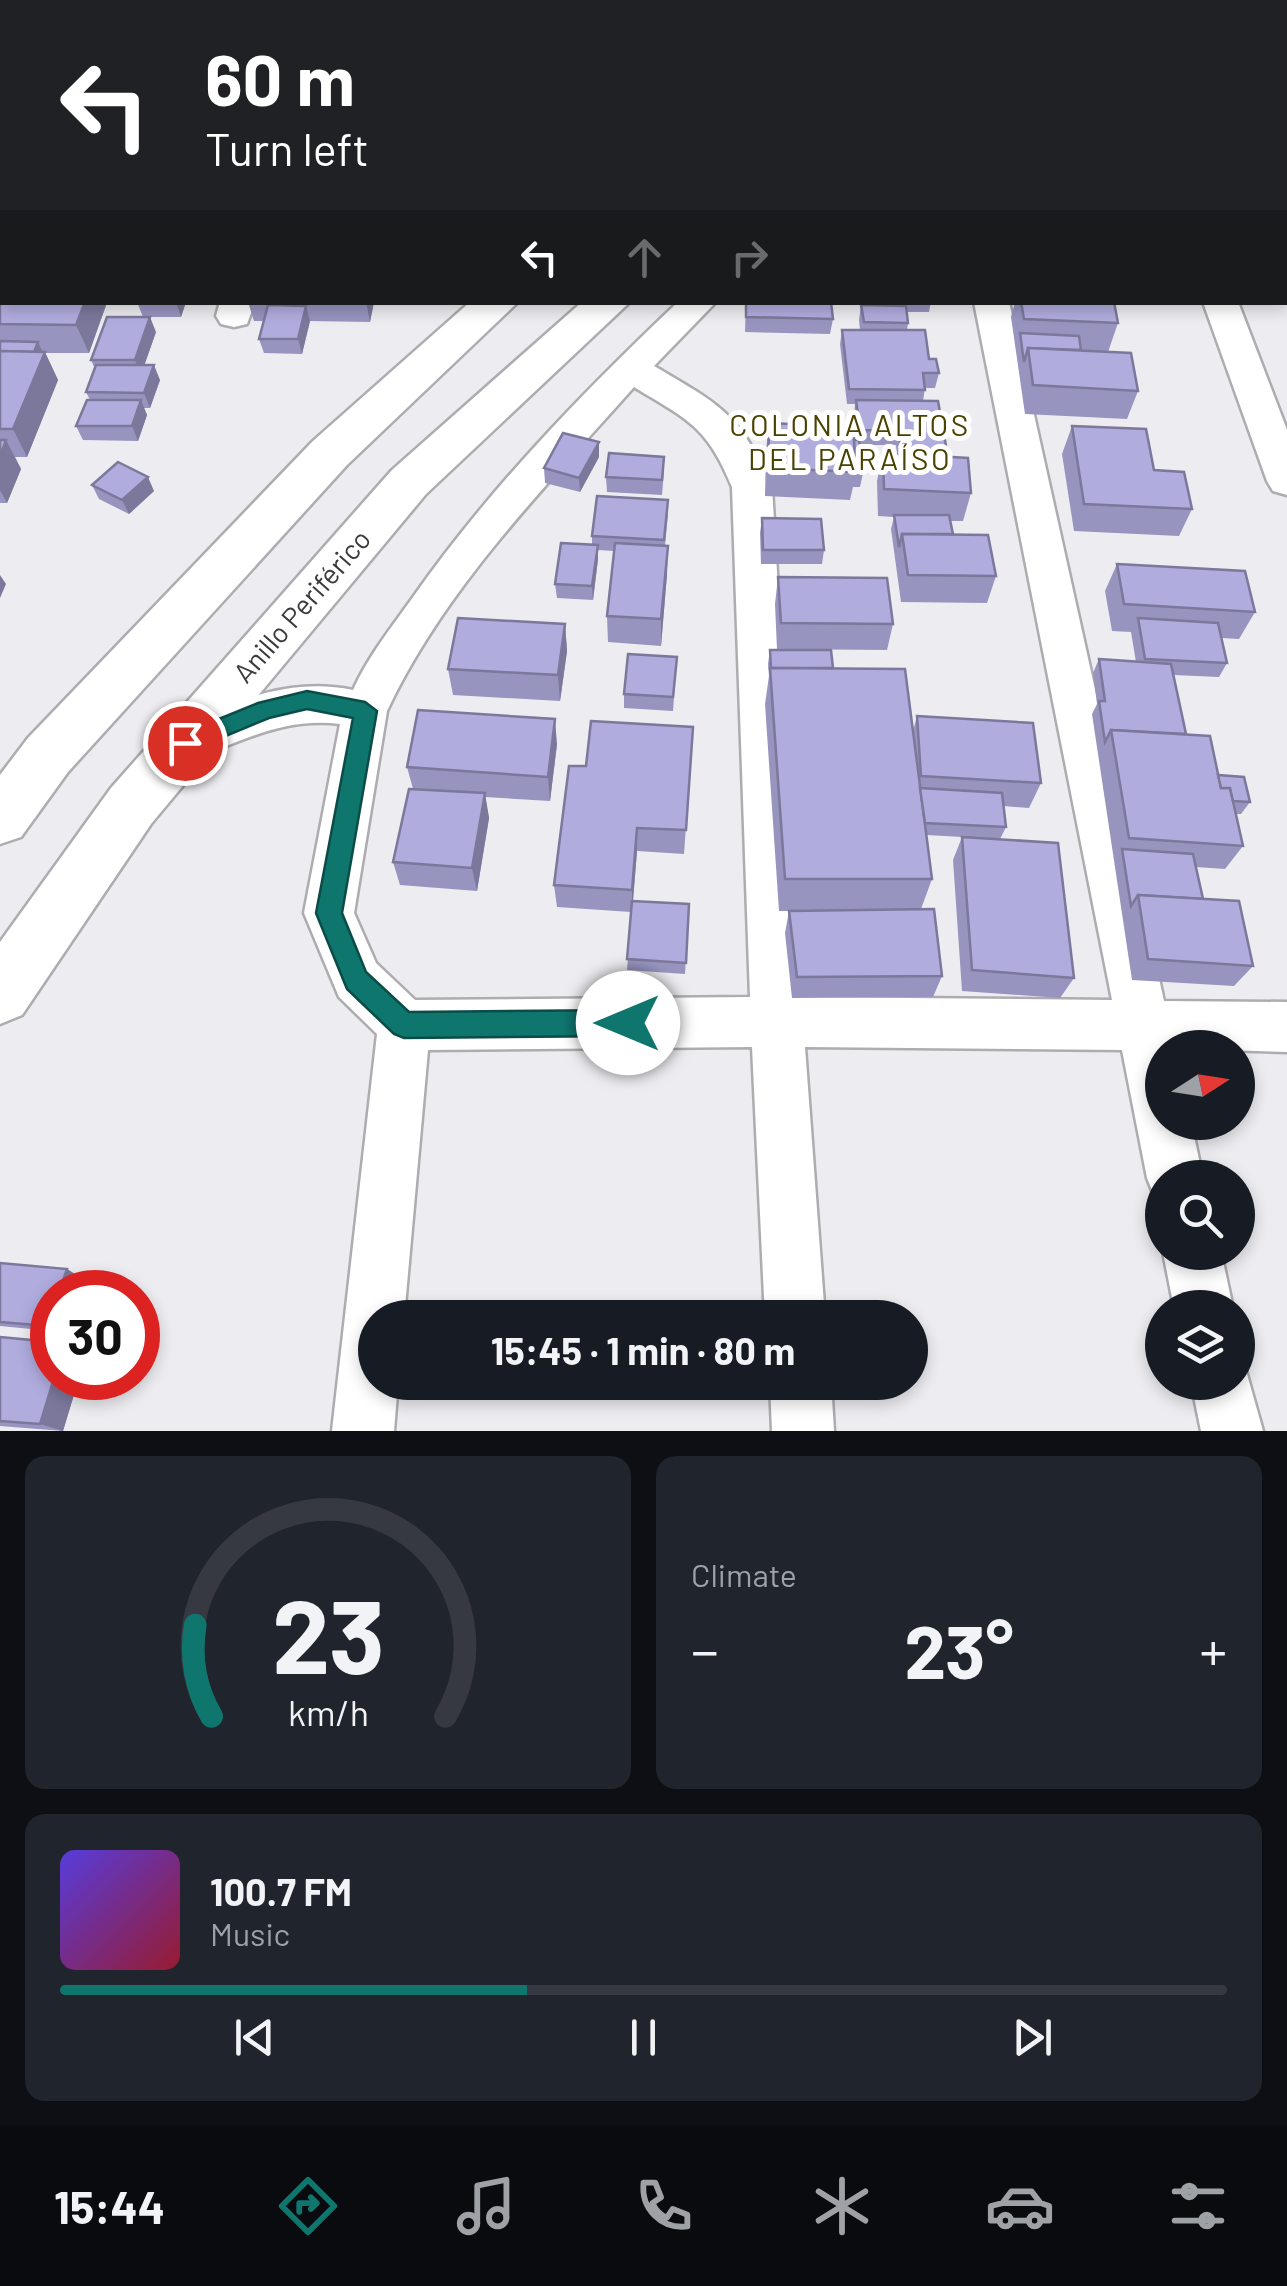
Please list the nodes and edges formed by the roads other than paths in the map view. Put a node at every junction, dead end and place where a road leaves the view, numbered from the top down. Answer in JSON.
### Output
{"nodes":[{"id":1,"x":494,"y":305,"type":"edge"},
{"id":2,"x":606,"y":305,"type":"edge"},
{"id":3,"x":696,"y":305,"type":"edge"},
{"id":4,"x":992,"y":305,"type":"edge"},
{"id":5,"x":1221,"y":305,"type":"edge"},
{"id":6,"x":630,"y":368,"type":"junction"},
{"id":7,"x":1287,"y":481,"type":"edge"},
{"id":8,"x":365,"y":711,"type":"junction"},
{"id":9,"x":185,"y":743,"type":"junction"},
{"id":10,"x":48,"y":754,"type":"junction"},
{"id":11,"x":0,"y":798,"type":"edge"},
{"id":12,"x":0,"y":819,"type":"edge"},
{"id":13,"x":0,"y":994,"type":"edge"},
{"id":14,"x":777,"y":1022,"type":"junction"},
{"id":15,"x":1140,"y":1024,"type":"junction"},
{"id":16,"x":404,"y":1025,"type":"junction"},
{"id":17,"x":1287,"y":1027,"type":"edge"},
{"id":18,"x":1171,"y":1160,"type":"edge"},
{"id":19,"x":795,"y":1300,"type":"edge"},
{"id":20,"x":801,"y":1400,"type":"edge"},
{"id":21,"x":1225,"y":1400,"type":"edge"},
{"id":22,"x":363,"y":1431,"type":"edge"},
{"id":23,"x":803,"y":1431,"type":"edge"},
{"id":24,"x":1232,"y":1431,"type":"edge"}],
"edges":[{"from":1,"to":10,"type":"highway"},
{"from":2,"to":9,"type":"highway","name":"Anillo Periférico"},
{"from":3,"to":6,"type":"street"},
{"from":4,"to":15,"type":"street"},
{"from":5,"to":7,"type":"street"},
{"from":6,"to":8,"type":"street"},
{"from":6,"to":14,"type":"street"},
{"from":8,"to":9,"type":"street"},
{"from":8,"to":16,"type":"street"},
{"from":9,"to":13,"type":"highway","name":"Anillo Periférico"},
{"from":10,"to":11,"type":"highway"},
{"from":10,"to":12,"type":"highway"},
{"from":14,"to":15,"type":"street"},
{"from":14,"to":16,"type":"street"},
{"from":14,"to":19,"type":"street"},
{"from":15,"to":17,"type":"street"},
{"from":15,"to":18,"type":"street"},
{"from":16,"to":22,"type":"street"},
{"from":20,"to":23,"type":"street"},
{"from":21,"to":24,"type":"street"}]}
